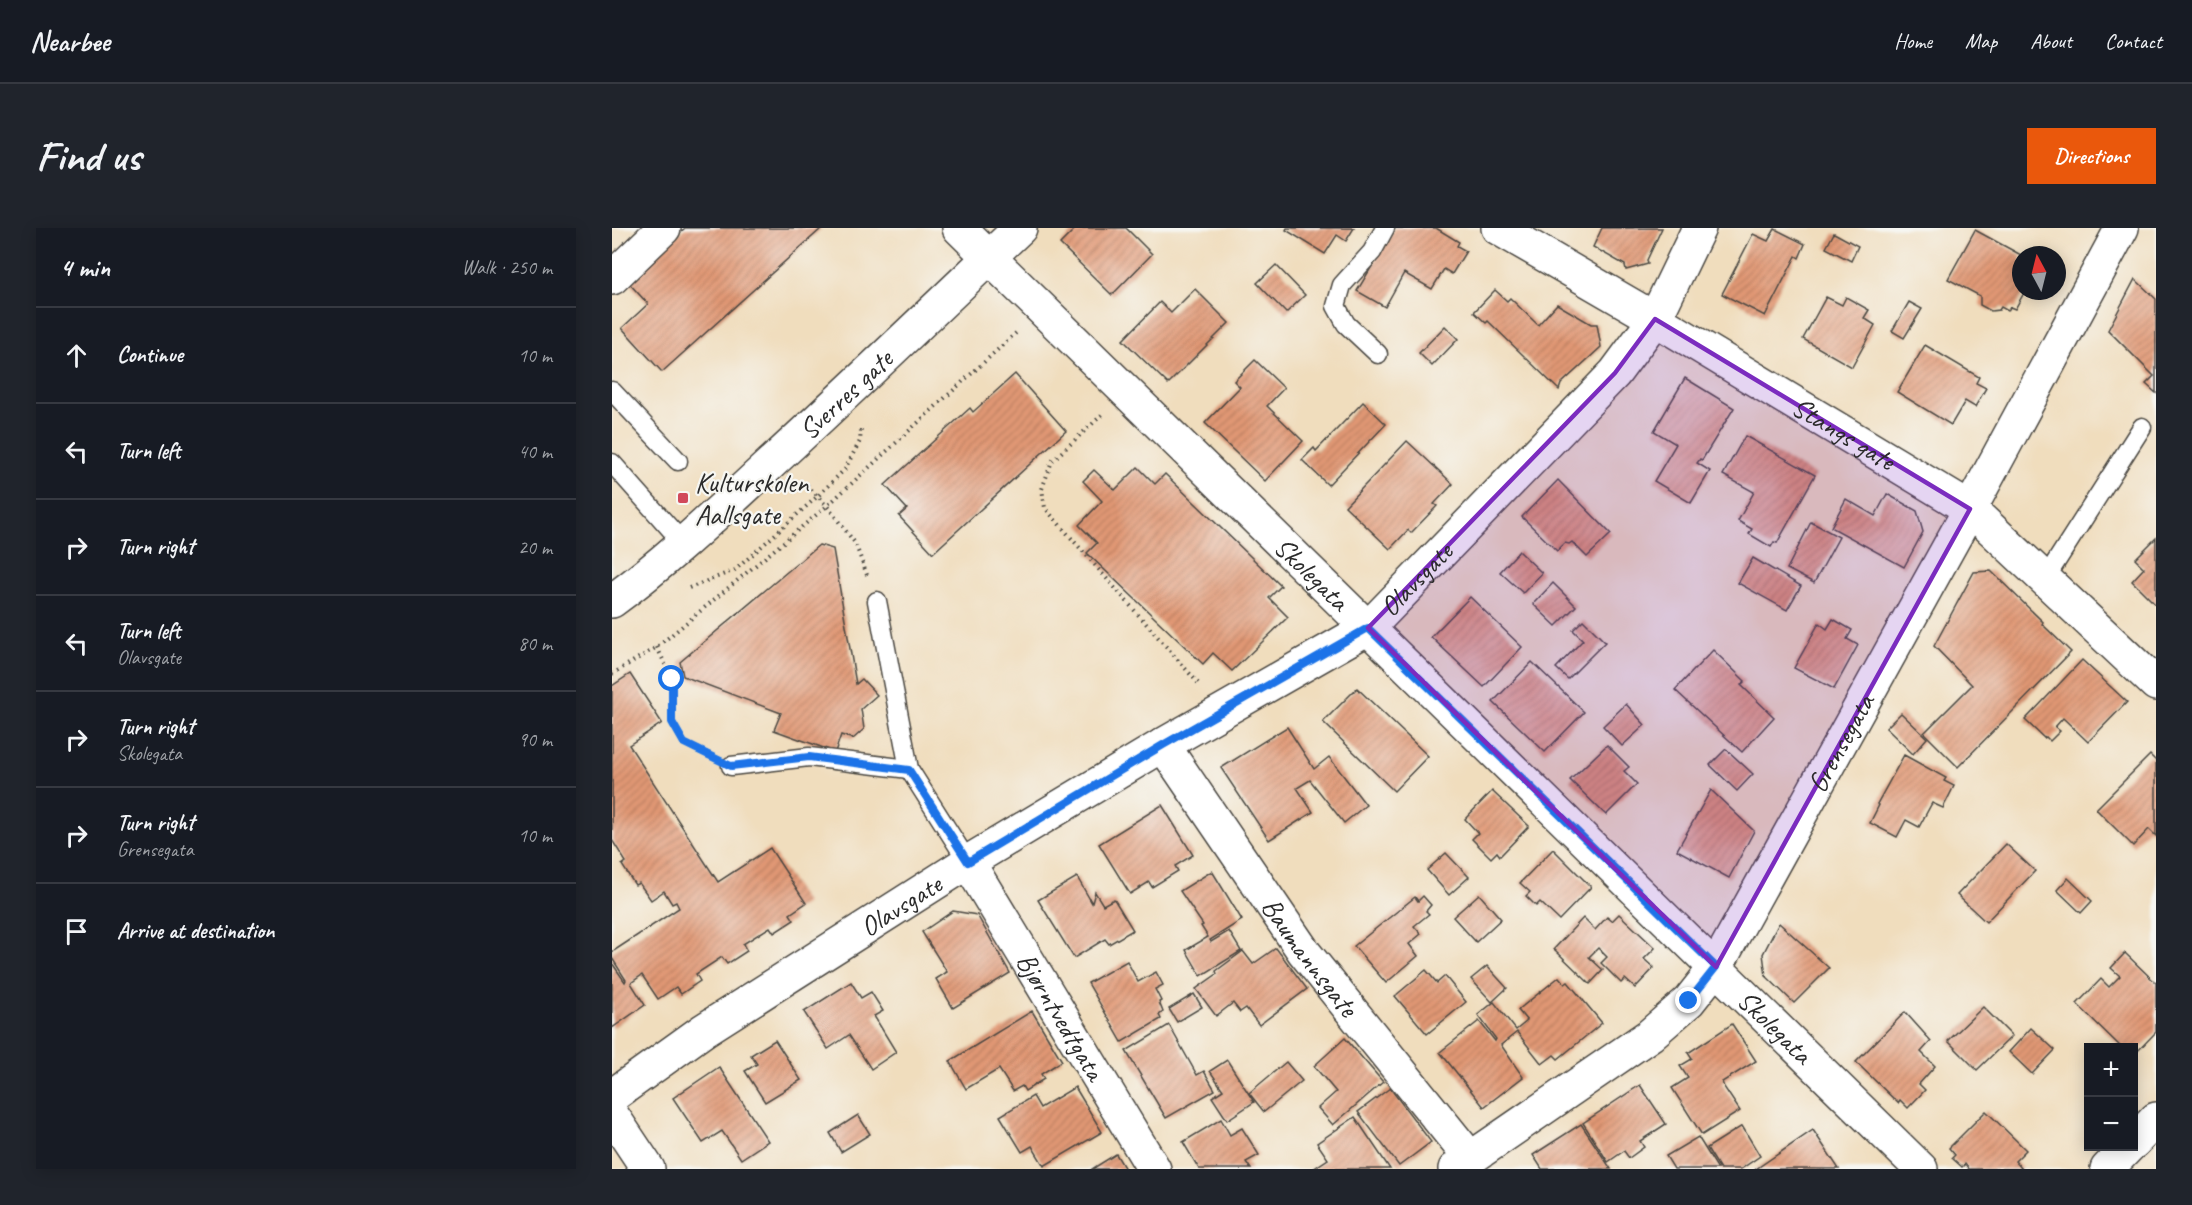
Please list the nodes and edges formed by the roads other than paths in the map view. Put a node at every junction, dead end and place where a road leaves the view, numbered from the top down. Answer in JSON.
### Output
{"nodes":[{"id":1,"x":664,"y":228,"type":"edge"},
{"id":2,"x":959,"y":228,"type":"edge"},
{"id":3,"x":1020,"y":228,"type":"edge"},
{"id":4,"x":1385,"y":228,"type":"edge"},
{"id":5,"x":1498,"y":228,"type":"edge"},
{"id":6,"x":1699,"y":228,"type":"edge"},
{"id":7,"x":2122,"y":228,"type":"edge"},
{"id":8,"x":988,"y":258,"type":"junction"},
{"id":9,"x":612,"y":278,"type":"edge"},
{"id":10,"x":1655,"y":319,"type":"junction"},
{"id":11,"x":1378,"y":354,"type":"dead end"},
{"id":12,"x":612,"y":391,"type":"edge"},
{"id":13,"x":2142,"y":428,"type":"dead end"},
{"id":14,"x":678,"y":461,"type":"dead end"},
{"id":15,"x":612,"y":463,"type":"edge"},
{"id":16,"x":1970,"y":509,"type":"junction"},
{"id":17,"x":683,"y":543,"type":"junction"},
{"id":18,"x":2045,"y":579,"type":"junction"},
{"id":19,"x":612,"y":601,"type":"edge"},
{"id":20,"x":877,"y":602,"type":"road end"},
{"id":21,"x":1368,"y":628,"type":"junction"},
{"id":22,"x":2156,"y":684,"type":"edge"},
{"id":23,"x":1163,"y":745,"type":"junction"},
{"id":24,"x":731,"y":766,"type":"road end"},
{"id":25,"x":909,"y":770,"type":"junction"},
{"id":26,"x":968,"y":862,"type":"junction"},
{"id":27,"x":1716,"y":967,"type":"junction"},
{"id":28,"x":612,"y":1096,"type":"edge"},
{"id":29,"x":612,"y":1115,"type":"edge"},
{"id":30,"x":2156,"y":1119,"type":"edge"},
{"id":31,"x":2138,"y":1137,"type":"edge"},
{"id":32,"x":2124,"y":1151,"type":"edge"},
{"id":33,"x":1463,"y":1164,"type":"edge"},
{"id":34,"x":648,"y":1169,"type":"edge"},
{"id":35,"x":1154,"y":1169,"type":"edge"},
{"id":36,"x":1921,"y":1169,"type":"edge"},
{"id":37,"x":2107,"y":1169,"type":"edge"}],
"edges":[{"from":1,"to":9,"type":"street"},
{"from":2,"to":8,"type":"street","name":"Skolegata"},
{"from":3,"to":8,"type":"street","name":"Sverres gate"},
{"from":4,"to":11,"type":"lane"},
{"from":5,"to":10,"type":"street","name":"Stangs gate"},
{"from":6,"to":10,"type":"street","name":"Olavsgate"},
{"from":7,"to":16,"type":"street","name":"Grensegata"},
{"from":8,"to":17,"type":"street","name":"Sverres gate"},
{"from":8,"to":21,"type":"street","name":"Skolegata"},
{"from":10,"to":16,"type":"street","name":"Stangs gate"},
{"from":10,"to":21,"type":"street","name":"Olavsgate"},
{"from":12,"to":14,"type":"lane"},
{"from":13,"to":18,"type":"lane"},
{"from":15,"to":17,"type":"lane"},
{"from":16,"to":18,"type":"street","name":"Stangs gate"},
{"from":16,"to":27,"type":"street","name":"Grensegata"},
{"from":17,"to":19,"type":"street","name":"Sverres gate"},
{"from":18,"to":22,"type":"street","name":"Stangs gate"},
{"from":20,"to":25,"type":"lane"},
{"from":21,"to":23,"type":"street","name":"Olavsgate"},
{"from":21,"to":27,"type":"street","name":"Skolegata"},
{"from":23,"to":26,"type":"street","name":"Olavsgate"},
{"from":23,"to":33,"type":"street","name":"Baumannsgate"},
{"from":24,"to":25,"type":"lane"},
{"from":25,"to":26,"type":"lane"},
{"from":26,"to":28,"type":"street","name":"Olavsgate"},
{"from":26,"to":35,"type":"street","name":"Bjørntvedtgata"},
{"from":27,"to":33,"type":"street","name":"Grensegata"},
{"from":27,"to":36,"type":"street","name":"Skolegata"},
{"from":29,"to":34,"type":"street"},
{"from":30,"to":31,"type":"street"},
{"from":32,"to":37,"type":"street"}]}
